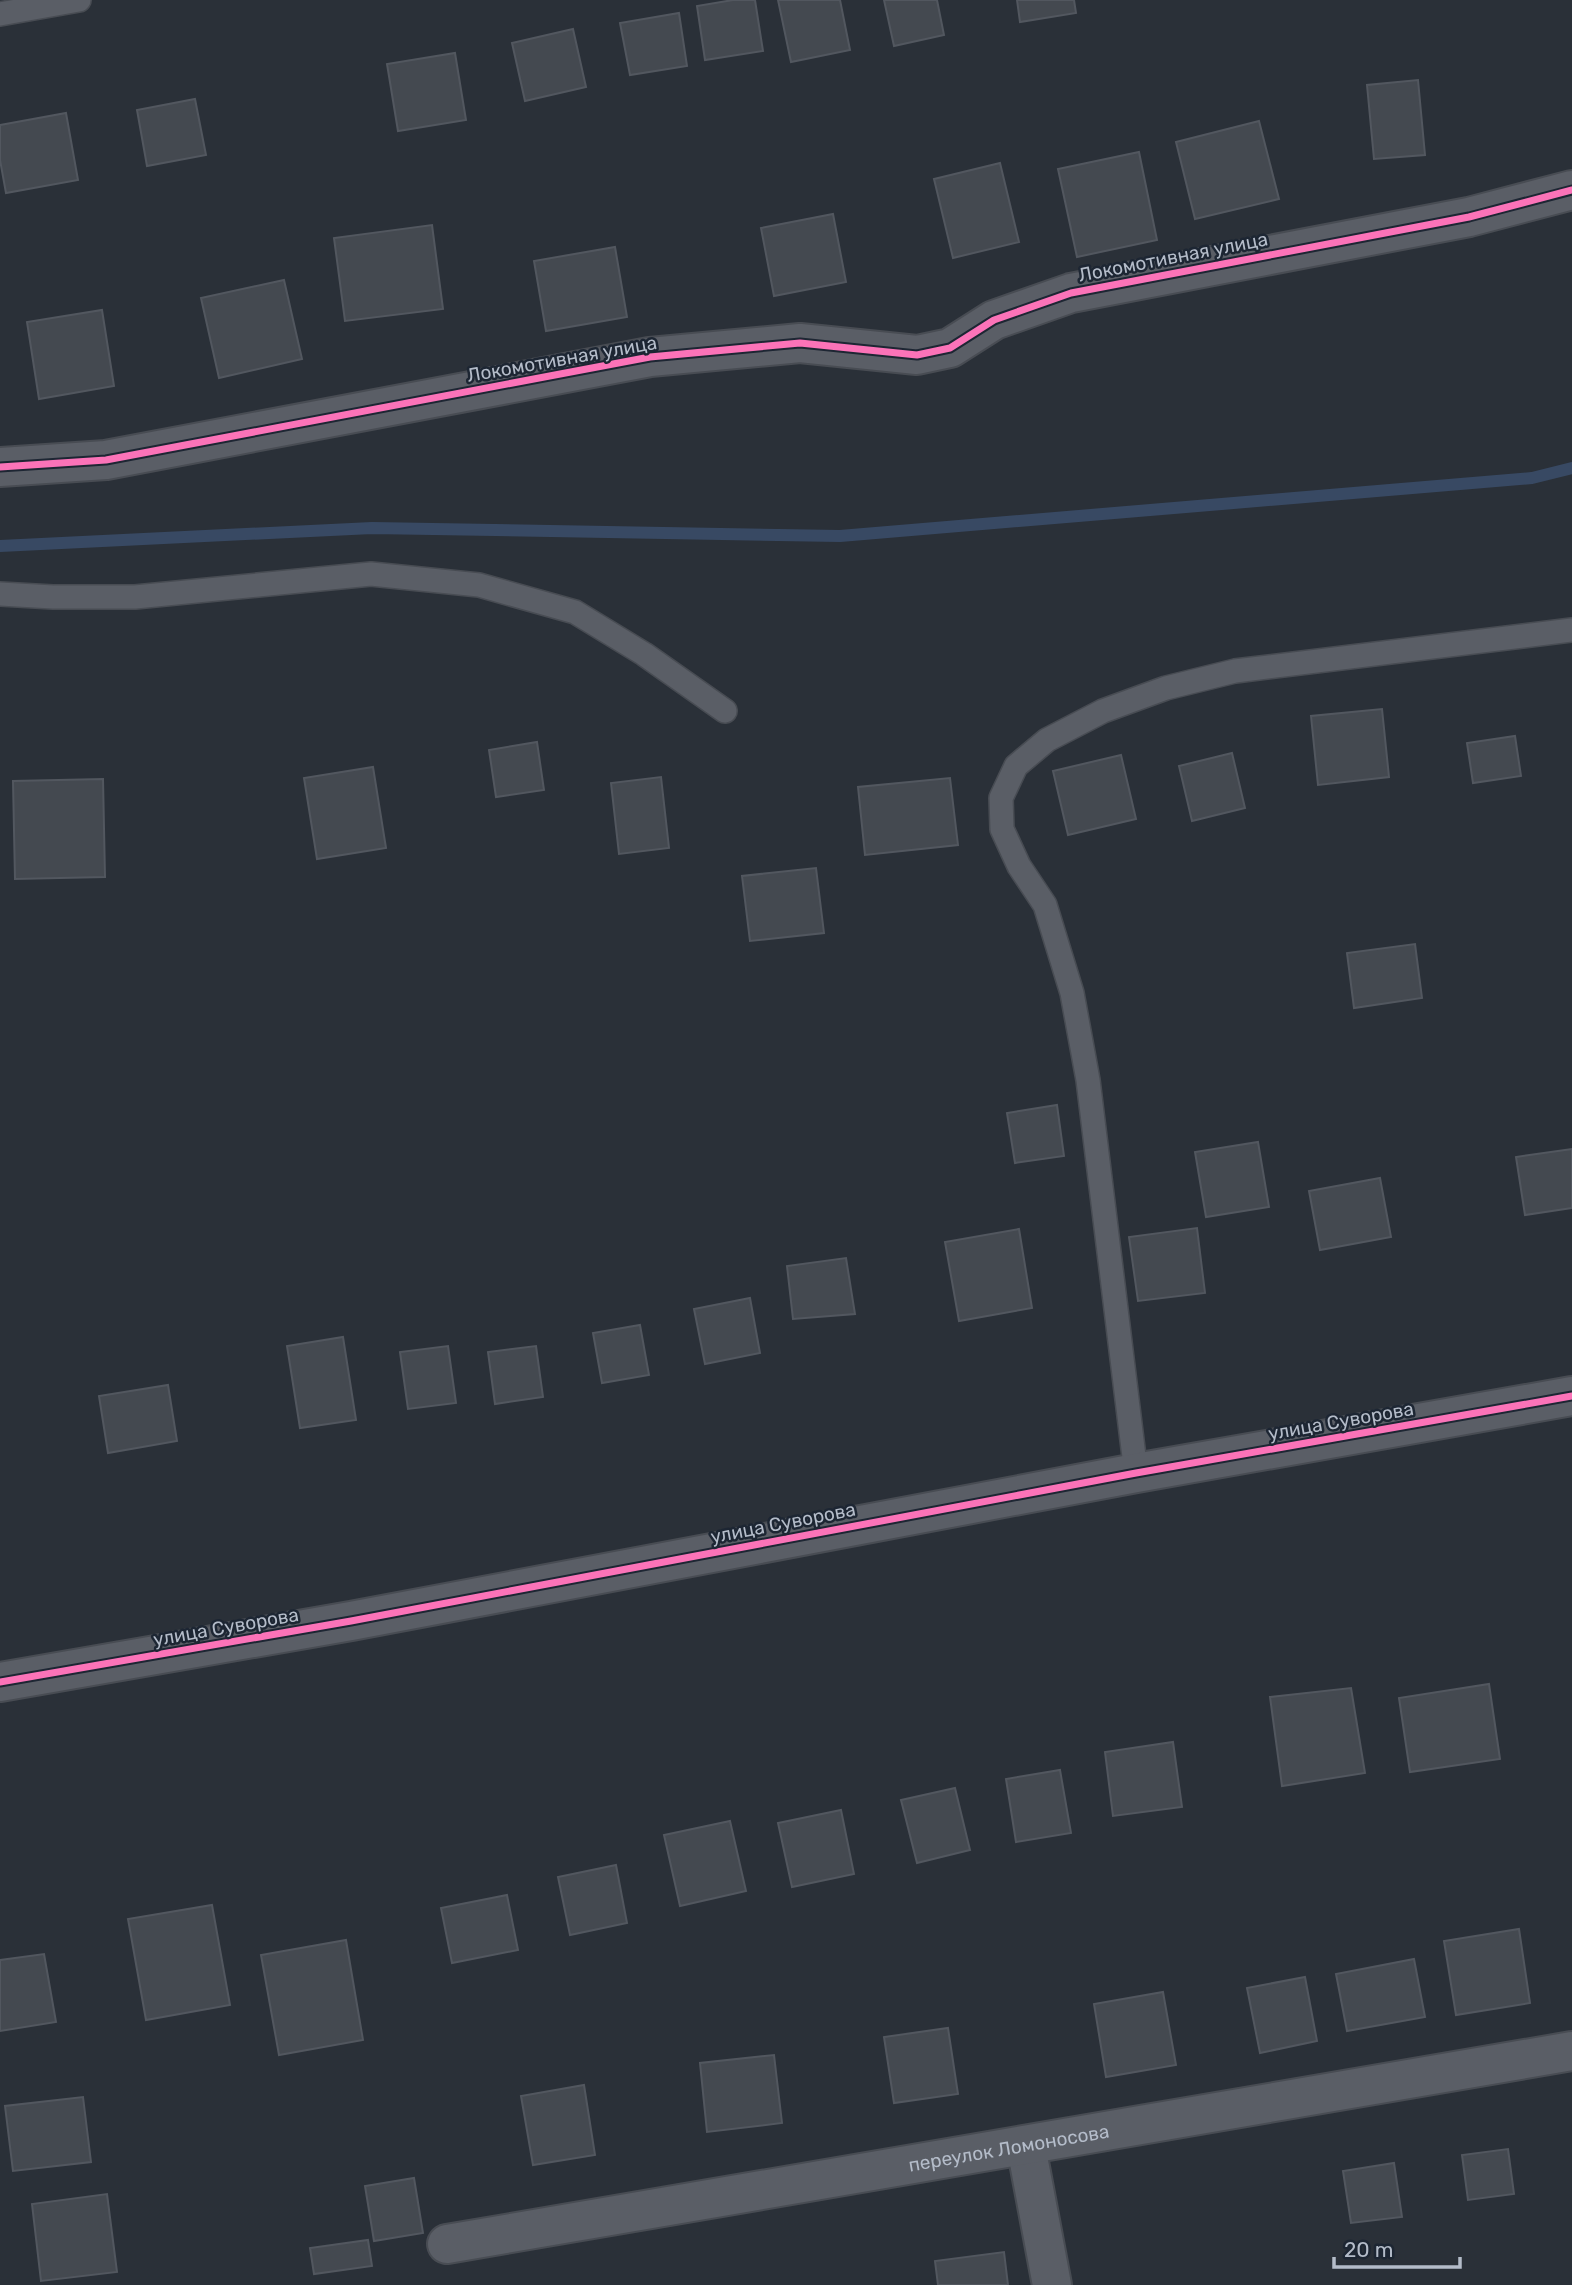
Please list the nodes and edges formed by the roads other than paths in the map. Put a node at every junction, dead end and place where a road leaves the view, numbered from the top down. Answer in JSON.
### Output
{"nodes":[{"id":1,"x":79,"y":0,"type":"edge"},
{"id":2,"x":0,"y":14,"type":"edge"},
{"id":3,"x":1572,"y":190,"type":"edge"},
{"id":4,"x":0,"y":467,"type":"edge"},
{"id":5,"x":0,"y":594,"type":"edge"},
{"id":6,"x":1572,"y":630,"type":"edge"},
{"id":7,"x":725,"y":711,"type":"dead end"},
{"id":8,"x":1572,"y":1396,"type":"edge"},
{"id":9,"x":1136,"y":1473,"type":"junction"},
{"id":10,"x":0,"y":1682,"type":"edge"},
{"id":11,"x":1572,"y":2052,"type":"edge"},
{"id":12,"x":1026,"y":2146,"type":"junction"},
{"id":13,"x":447,"y":2244,"type":"dead end"},
{"id":14,"x":1052,"y":2285,"type":"edge"}],
"edges":[{"from":1,"to":2,"type":"lane"},
{"from":3,"to":4,"type":"street","name":"Локомотивная улица"},
{"from":5,"to":7,"type":"lane"},
{"from":6,"to":9,"type":"lane"},
{"from":8,"to":9,"type":"street","name":"улица Суворова"},
{"from":9,"to":10,"type":"street","name":"улица Суворова"},
{"from":11,"to":12,"type":"street","name":"переулок Ломоносова"},
{"from":12,"to":13,"type":"street","name":"переулок Ломоносова"},
{"from":12,"to":14,"type":"street"}]}
